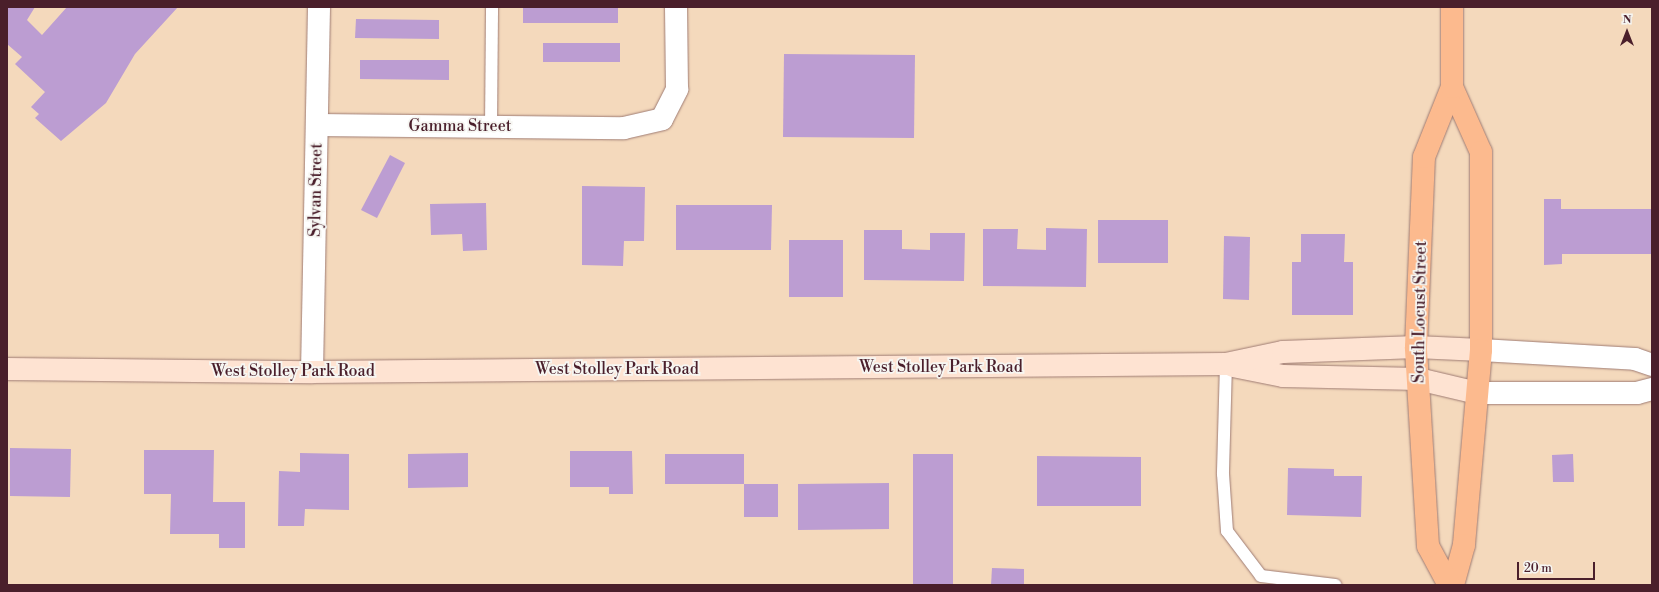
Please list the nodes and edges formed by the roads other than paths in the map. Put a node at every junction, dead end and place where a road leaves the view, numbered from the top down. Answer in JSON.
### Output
{"nodes":[{"id":1,"x":319,"y":7,"type":"edge"},
{"id":2,"x":492,"y":7,"type":"edge"},
{"id":3,"x":676,"y":7,"type":"edge"},
{"id":4,"x":1452,"y":7,"type":"edge"},
{"id":5,"x":1452,"y":87,"type":"junction"},
{"id":6,"x":317,"y":125,"type":"junction"},
{"id":7,"x":491,"y":127,"type":"junction"},
{"id":8,"x":1416,"y":347,"type":"junction"},
{"id":9,"x":1482,"y":350,"type":"junction"},
{"id":10,"x":1226,"y":364,"type":"junction"},
{"id":11,"x":1652,"y":366,"type":"edge"},
{"id":12,"x":7,"y":369,"type":"edge"},
{"id":13,"x":312,"y":372,"type":"junction"},
{"id":14,"x":1418,"y":379,"type":"junction"},
{"id":15,"x":1652,"y":389,"type":"edge"},
{"id":16,"x":1478,"y":393,"type":"junction"},
{"id":17,"x":1335,"y":585,"type":"edge"},
{"id":18,"x":1449,"y":585,"type":"edge"},
{"id":19,"x":1453,"y":585,"type":"edge"}],
"edges":[{"from":1,"to":6,"type":"street","name":"Sylvan Street"},
{"from":2,"to":7,"type":"lane"},
{"from":3,"to":7,"type":"street","name":"Gamma Street"},
{"from":4,"to":5,"type":"main road","name":"South Locust Street"},
{"from":5,"to":8,"type":"main road","name":"South Locust Street"},
{"from":5,"to":9,"type":"main road","name":"South Locust Street"},
{"from":6,"to":7,"type":"street","name":"Gamma Street"},
{"from":6,"to":13,"type":"street","name":"Sylvan Street"},
{"from":8,"to":9,"type":"main road","name":"West Stolley Park Road"},
{"from":8,"to":10,"type":"main road","name":"West Stolley Park Road"},
{"from":8,"to":14,"type":"main road","name":"South Locust Street"},
{"from":9,"to":11,"type":"street"},
{"from":9,"to":16,"type":"main road","name":"South Locust Street"},
{"from":10,"to":13,"type":"main road","name":"West Stolley Park Road"},
{"from":10,"to":14,"type":"main road","name":"West Stolley Park Road"},
{"from":10,"to":17,"type":"lane"},
{"from":12,"to":13,"type":"main road","name":"West Stolley Park Road"},
{"from":14,"to":16,"type":"main road","name":"West Stolley Park Road"},
{"from":14,"to":18,"type":"main road","name":"South Locust Street"},
{"from":15,"to":16,"type":"street"},
{"from":16,"to":19,"type":"main road","name":"South Locust Street"}]}
